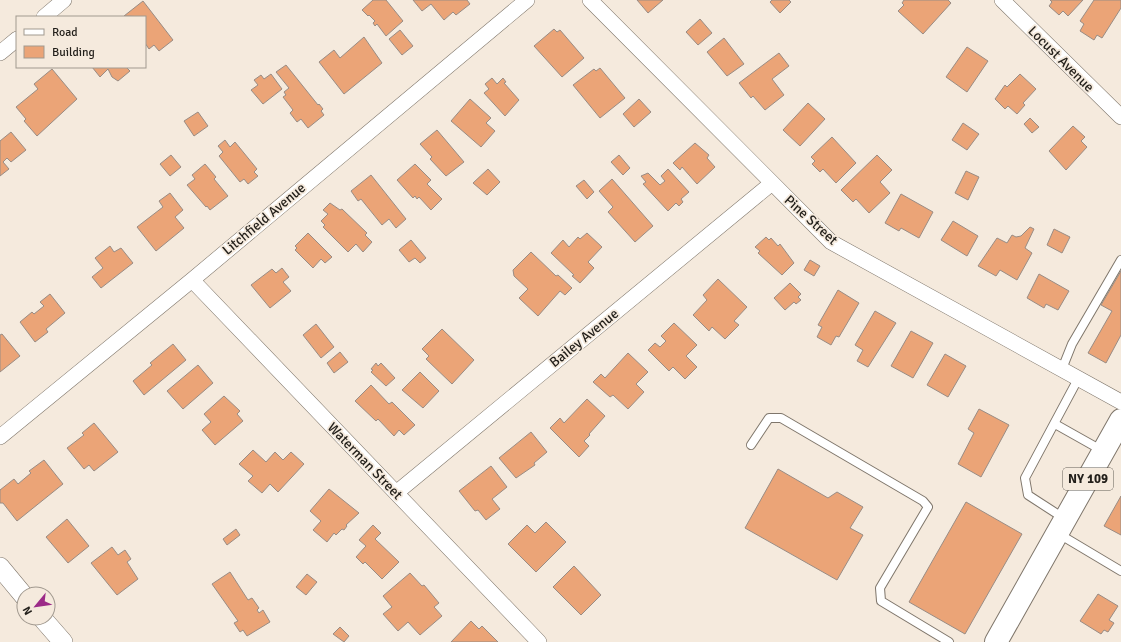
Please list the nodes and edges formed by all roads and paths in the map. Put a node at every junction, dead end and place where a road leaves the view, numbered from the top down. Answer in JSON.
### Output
{"nodes":[{"id":1,"x":64,"y":0,"type":"edge"},
{"id":2,"x":527,"y":0,"type":"edge"},
{"id":3,"x":590,"y":0,"type":"edge"},
{"id":4,"x":1002,"y":0,"type":"edge"},
{"id":5,"x":45,"y":16,"type":"edge"},
{"id":6,"x":16,"y":40,"type":"edge"},
{"id":7,"x":0,"y":53,"type":"edge"},
{"id":8,"x":1121,"y":117,"type":"edge"},
{"id":9,"x":772,"y":183,"type":"junction"},
{"id":10,"x":1121,"y":260,"type":"edge"},
{"id":11,"x":192,"y":280,"type":"junction"},
{"id":12,"x":1062,"y":369,"type":"junction"},
{"id":13,"x":1078,"y":378,"type":"junction"},
{"id":14,"x":1121,"y":402,"type":"edge"},
{"id":15,"x":1121,"y":420,"type":"edge"},
{"id":16,"x":1055,"y":424,"type":"junction"},
{"id":17,"x":0,"y":436,"type":"edge"},
{"id":18,"x":751,"y":445,"type":"dead end"},
{"id":19,"x":1104,"y":451,"type":"junction"},
{"id":20,"x":396,"y":493,"type":"junction"},
{"id":21,"x":1062,"y":526,"type":"junction"},
{"id":22,"x":0,"y":566,"type":"edge"},
{"id":23,"x":1121,"y":571,"type":"edge"},
{"id":24,"x":16,"y":586,"type":"edge"},
{"id":25,"x":49,"y":626,"type":"edge"},
{"id":26,"x":63,"y":642,"type":"edge"},
{"id":27,"x":539,"y":642,"type":"edge"},
{"id":28,"x":949,"y":642,"type":"edge"},
{"id":29,"x":996,"y":642,"type":"edge"}],
"edges":[{"from":1,"to":5,"type":"street"},
{"from":2,"to":11,"type":"street","name":"Litchfield Avenue"},
{"from":3,"to":9,"type":"street","name":"Pine Street"},
{"from":4,"to":8,"type":"street","name":"Locust Avenue"},
{"from":6,"to":7,"type":"street"},
{"from":9,"to":12,"type":"street","name":"Pine Street"},
{"from":9,"to":20,"type":"street","name":"Bailey Avenue"},
{"from":10,"to":12,"type":"lane"},
{"from":11,"to":17,"type":"street","name":"Litchfield Avenue"},
{"from":11,"to":20,"type":"street","name":"Waterman Street"},
{"from":12,"to":13,"type":"street","name":"Pine Street"},
{"from":13,"to":14,"type":"street","name":"Pine Street"},
{"from":13,"to":16,"type":"lane"},
{"from":15,"to":19,"type":"main road","number":"NY 109"},
{"from":16,"to":19,"type":"lane"},
{"from":16,"to":21,"type":"lane"},
{"from":18,"to":28,"type":"lane"},
{"from":19,"to":21,"type":"main road","number":"NY 109"},
{"from":20,"to":27,"type":"street","name":"Waterman Street"},
{"from":21,"to":23,"type":"lane"},
{"from":21,"to":29,"type":"main road","number":"NY 109"},
{"from":22,"to":24,"type":"street"},
{"from":25,"to":26,"type":"street"}]}
